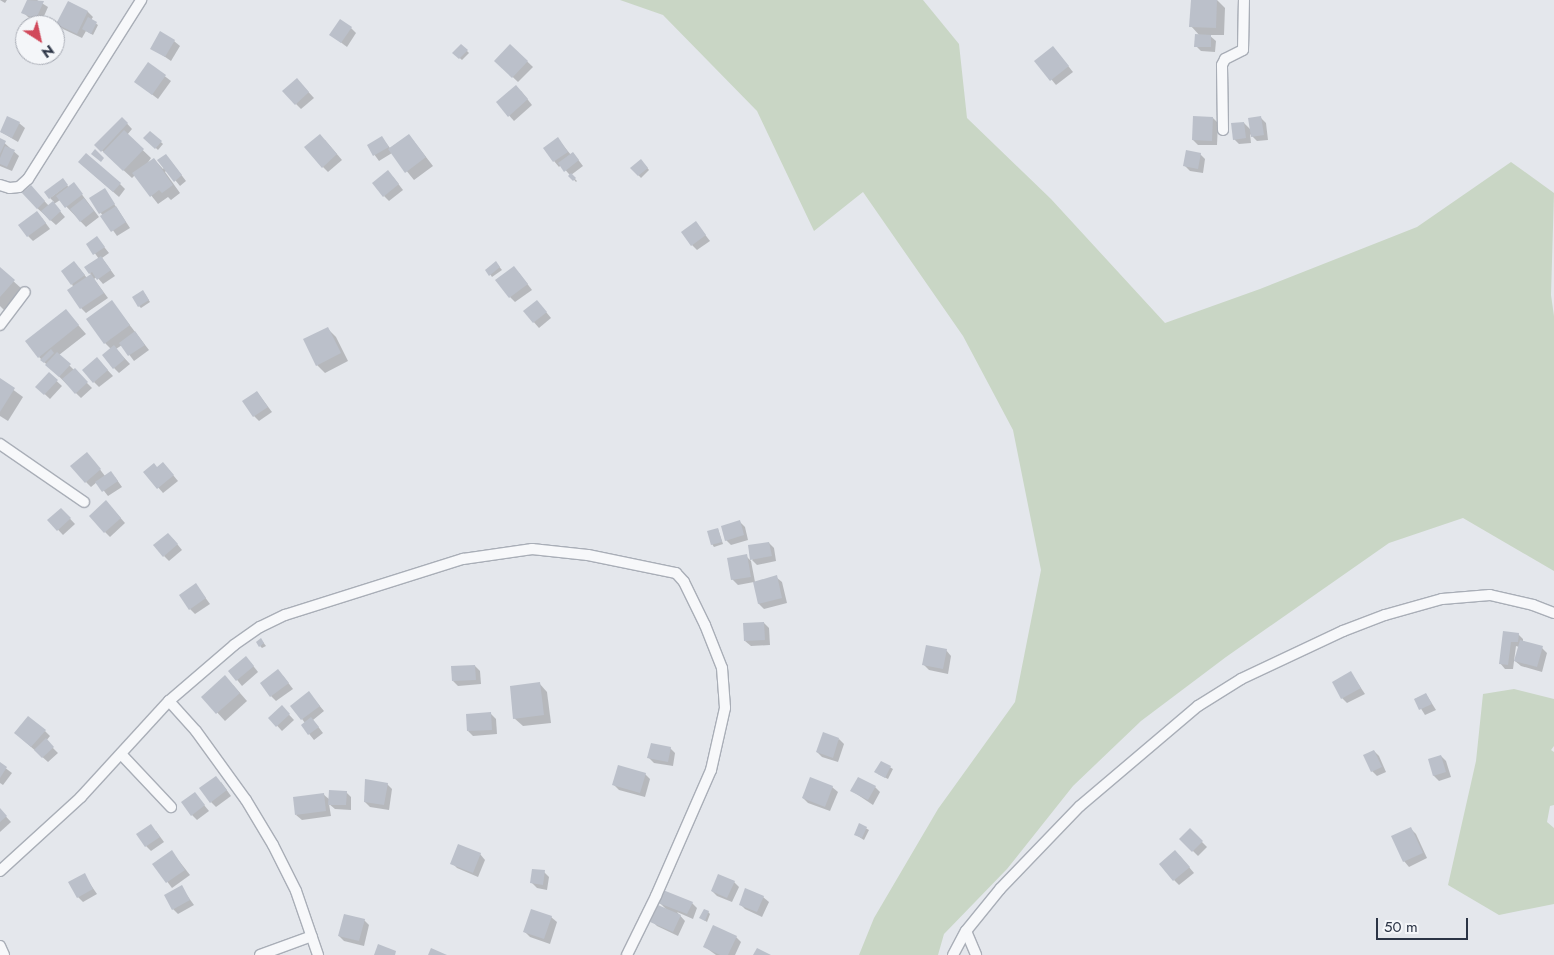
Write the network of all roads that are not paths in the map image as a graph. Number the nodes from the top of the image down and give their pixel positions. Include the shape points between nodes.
1 (141, 0) edge
2 (1244, 0) edge
3 (1223, 130) dead end
4 (0, 185) edge
5 (26, 292) dead end
6 (0, 325) edge
7 (0, 444) edge
8 (84, 502) dead end
9 (1554, 614) edge
10 (169, 701) junction
11 (121, 754) junction
12 (171, 807) dead end
13 (0, 871) edge
14 (966, 931) junction
15 (312, 936) junction
16 (0, 946) edge
17 (4, 955) edge
18 (260, 955) edge
19 (318, 955) edge
20 (627, 955) edge
21 (954, 955) edge
22 (976, 955) edge

1 - 4 street via 28,179 19,187
2 - 3 street via 1243,50 1225,59 1222,65
5 - 6 street
7 - 8 street
9 - 14 street via 1533,605 1490,595 1442,599 1343,631 1241,679 1198,706 1080,806 1000,889
10 - 11 street
10 - 15 street via 196,730 246,800 296,891
10 - 20 street via 234,645 268,623 320,603 463,559 532,550 588,555 676,573 684,582 705,625 722,668 725,708 711,770
11 - 12 street
11 - 13 street via 81,797
14 - 21 street
14 - 22 street
15 - 18 street
15 - 19 street
16 - 17 street

